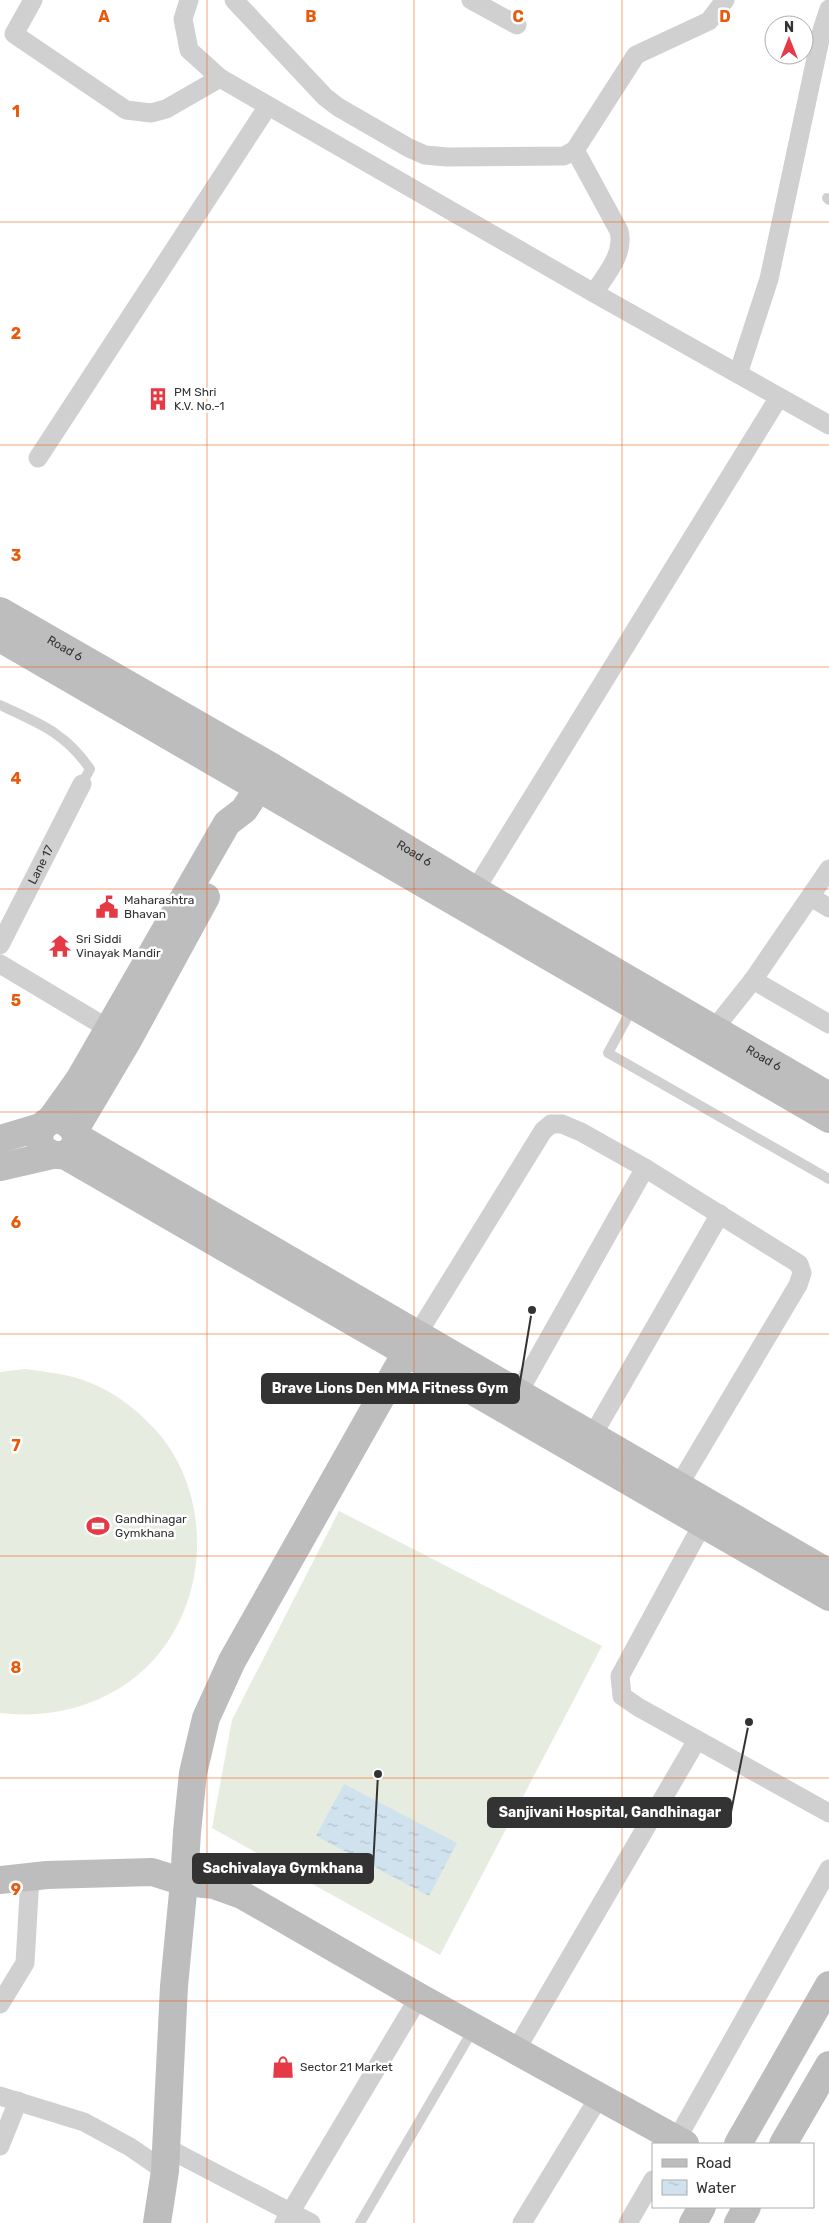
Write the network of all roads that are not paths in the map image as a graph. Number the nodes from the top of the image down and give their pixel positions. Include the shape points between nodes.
1 (33, 0) edge
2 (189, 0) edge
3 (234, 0) edge
4 (471, 0) edge
5 (725, 0) edge
6 (829, 9) edge
7 (517, 25) dead end
8 (220, 78) junction
9 (268, 106) junction
10 (575, 150) junction
11 (594, 293) junction
12 (738, 374) junction
13 (779, 397) junction
14 (829, 425) edge
15 (38, 458) dead end
16 (0, 611) edge
17 (0, 638) edge
18 (0, 705) edge
19 (266, 777) junction
20 (82, 784) joint
21 (829, 869) edge
22 (811, 897) junction
23 (470, 899) junction
24 (829, 908) edge
25 (0, 945) edge
26 (0, 964) edge
27 (754, 980) junction
28 (634, 1006) junction
29 (829, 1024) edge
30 (714, 1029) junction
31 (118, 1035) junction
32 (829, 1096) edge
33 (829, 1119) edge
34 (46, 1124) junction
35 (0, 1139) edge
36 (66, 1144) junction
37 (0, 1167) edge
38 (645, 1168) junction
39 (829, 1179) edge
40 (720, 1214) junction
41 (411, 1344) junction
42 (513, 1403) junction
43 (587, 1445) junction
44 (673, 1495) junction
45 (702, 1525) junction
46 (829, 1573) edge
47 (829, 1597) edge
48 (698, 1740) junction
49 (829, 1813) edge
50 (829, 1869) edge
51 (0, 1880) edge
52 (184, 1882) junction
53 (30, 1884) junction
54 (0, 1894) edge
55 (829, 1985) edge
56 (419, 1997) junction
57 (0, 2004) edge
58 (474, 2028) junction
59 (516, 2050) junction
60 (829, 2064) edge
61 (600, 2097) junction
62 (9, 2099) edge
63 (678, 2143) edge
64 (739, 2143) edge
65 (784, 2143) edge
66 (0, 2146) edge
67 (166, 2160) junction
68 (652, 2182) edge
69 (701, 2208) edge
70 (746, 2208) edge
71 (287, 2218) edge
72 (157, 2223) edge
73 (311, 2223) edge
74 (360, 2223) edge
75 (522, 2223) edge
76 (628, 2223) edge
77 (693, 2223) edge
78 (738, 2223) edge

1 - 8 street via 14,34 126,110 151,113 166,109
2 - 8 street via 183,19 189,50
3 - 10 street via 325,97 409,148 426,155 447,157 551,157 564,156
4 - 7 street
5 - 10 street via 709,21 636,55
6 - 12 street via 769,279
8 - 9 street
9 - 11 street
9 - 15 street
10 - 11 street via 619,230 622,242 619,254
11 - 12 street
12 - 13 street
13 - 14 street
13 - 23 street
16 - 19 street, Road 6
17 - 19 street, Road 6
18 - 20 lane via 55,731 78,750 90,768
19 - 23 street, Road 6
19 - 31 street via 244,810 240,835
20 - 25 street, Lane 17
21 - 22 street
22 - 24 street
22 - 27 street
23 - 28 street, Road 6
23 - 30 street, Road 6
26 - 31 street
27 - 29 street
27 - 30 street
28 - 33 street, Road 6
28 - 39 lane via 608,1054
30 - 32 street, Road 6
31 - 34 street
31 - 36 street
34 - 35 street
34 - 36 street via 41,1131 42,1148
36 - 37 street
36 - 41 street
38 - 40 street
38 - 41 street via 581,1132 562,1124 551,1124
38 - 42 street
40 - 43 street
40 - 44 street via 799,1264 802,1273 798,1285
41 - 42 street
41 - 52 street via 232,1661 206,1718 194,1773
42 - 43 street
43 - 44 street
44 - 45 street
44 - 46 street
45 - 47 street
45 - 48 street via 620,1676 622,1696
48 - 49 street
48 - 59 street
50 - 63 street
51 - 53 street
52 - 53 street via 152,1872
52 - 56 street via 214,1885 242,1895
52 - 67 street via 174,1986
53 - 54 street
53 - 57 street via 25,1963
55 - 64 street
56 - 58 street
56 - 71 street
58 - 59 street
58 - 74 lane
59 - 61 street
60 - 65 street
61 - 63 street
61 - 75 street
62 - 66 street
62 - 67 street via 84,2122 130,2147
67 - 71 street
67 - 72 street
68 - 76 street
69 - 77 street
70 - 78 street
71 - 73 street

